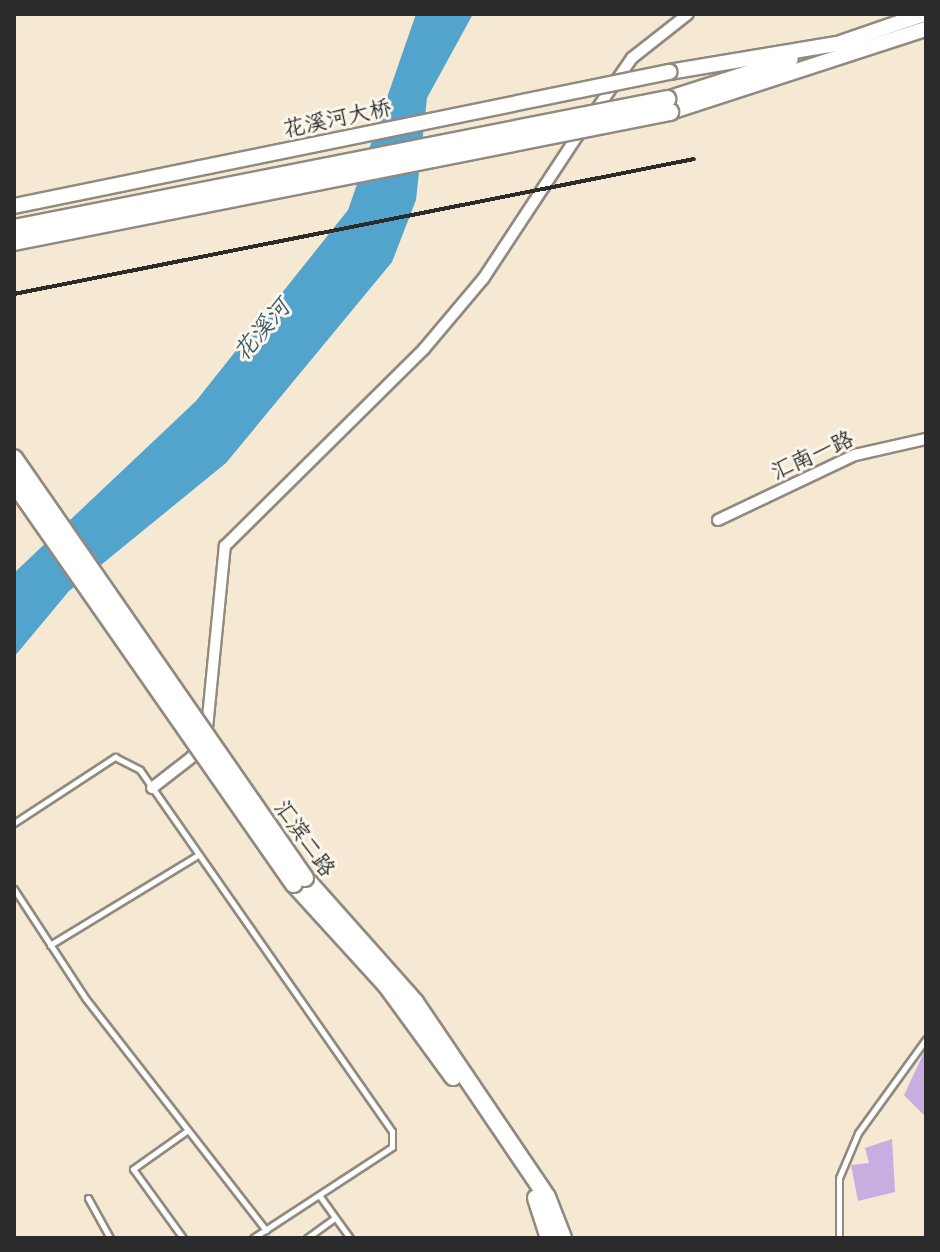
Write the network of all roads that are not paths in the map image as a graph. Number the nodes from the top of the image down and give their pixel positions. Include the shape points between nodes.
1 (688, 14) edge
2 (924, 14) edge
3 (926, 29) edge
4 (837, 44) junction
5 (669, 106) junction
6 (14, 206) edge
7 (14, 228) edge
8 (14, 242) edge
9 (926, 439) edge
10 (14, 458) edge
11 (14, 483) edge
12 (718, 520) dead end
13 (152, 788) junction
14 (14, 823) edge
15 (195, 857) junction
16 (300, 881) junction
17 (14, 889) edge
18 (50, 945) junction
19 (926, 1039) edge
20 (188, 1130) junction
21 (319, 1195) junction
22 (88, 1198) dead end
23 (543, 1199) junction
24 (335, 1218) junction
25 (266, 1230) junction
26 (110, 1238) edge
27 (183, 1238) edge
28 (253, 1238) edge
29 (307, 1238) edge
30 (350, 1238) edge
31 (549, 1238) edge
32 (563, 1238) edge
33 (839, 1238) edge

1 - 13 street via 632,58 483,279 424,349 225,546 207,728 192,757
2 - 4 main road
3 - 5 main road
4 - 5 main road
4 - 6 main road, 花溪河大桥, bridge via 669,72
5 - 7 main road, 花溪河大桥, bridge
5 - 8 main road, bridge
9 - 12 street, 汇南一路 via 855,455
10 - 16 main road, 汇滨二路, bridge
11 - 16 main road, 汇滨二路, bridge
13 - 14 lane via 140,770 115,757
13 - 15 lane
15 - 18 lane
15 - 21 lane via 392,1131 392,1147
16 - 23 main road, 汇滨二路 via 412,1007
17 - 18 lane
18 - 20 lane
19 - 33 lane via 853,1144 839,1178
20 - 25 lane
20 - 27 lane via 133,1169
21 - 24 lane
21 - 25 lane
22 - 26 lane
23 - 31 main road, 汇滨二路
23 - 32 main road, 汇滨二路
24 - 29 lane
24 - 30 lane
25 - 28 lane

